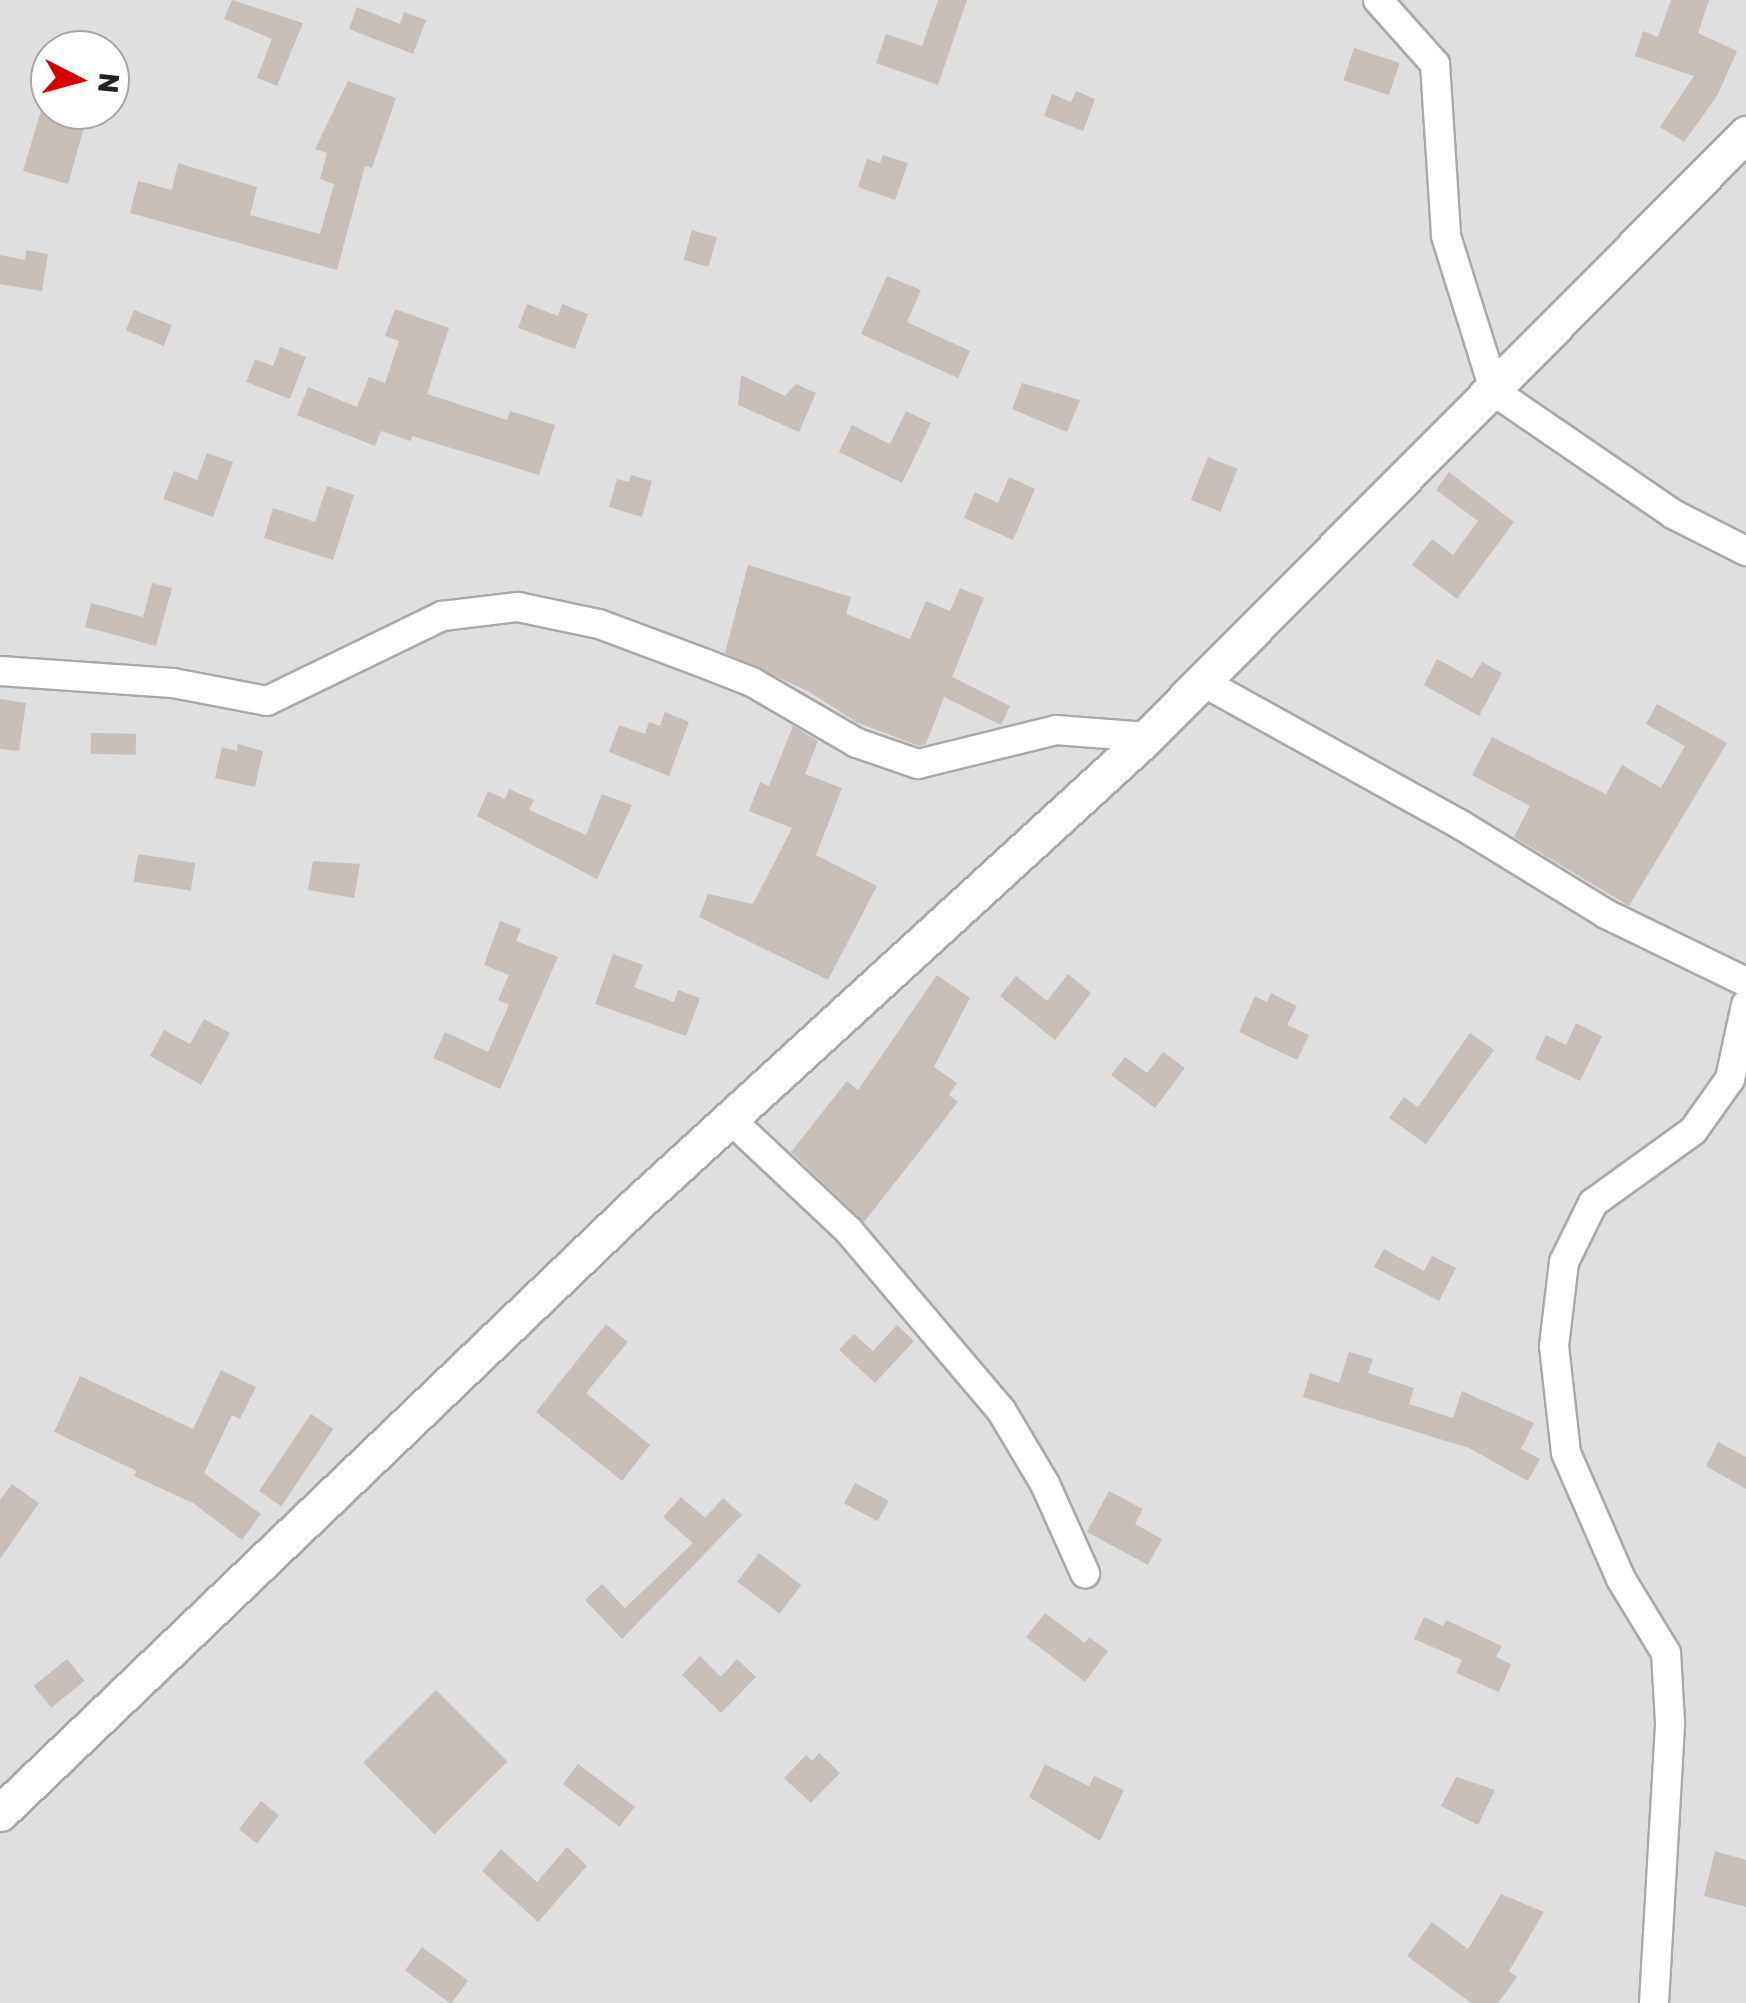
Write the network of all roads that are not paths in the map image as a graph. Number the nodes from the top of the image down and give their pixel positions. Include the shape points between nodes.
1 (1378, 0) edge
2 (1746, 134) edge
3 (1495, 392) junction
4 (1746, 551) edge
5 (0, 671) edge
6 (1203, 682) junction
7 (1147, 738) junction
8 (1746, 982) edge
9 (1746, 1005) edge
10 (731, 1120) junction
11 (1085, 1573) dead end
12 (0, 1813) edge
13 (1654, 2003) edge

1 - 3 street via 1435,64 1446,236
2 - 3 street
3 - 4 street via 1673,514
3 - 6 street
5 - 7 street via 173,684 267,701 442,616 518,608 599,624 706,664 752,682 857,743 918,764 1056,730
6 - 7 street
6 - 8 street via 1461,824 1606,914
7 - 10 street
9 - 13 street via 1730,1079 1692,1131 1594,1203 1564,1262 1554,1346 1566,1453 1621,1579 1666,1653 1670,1722
10 - 11 street via 849,1231 1001,1410 1045,1484
10 - 12 street

